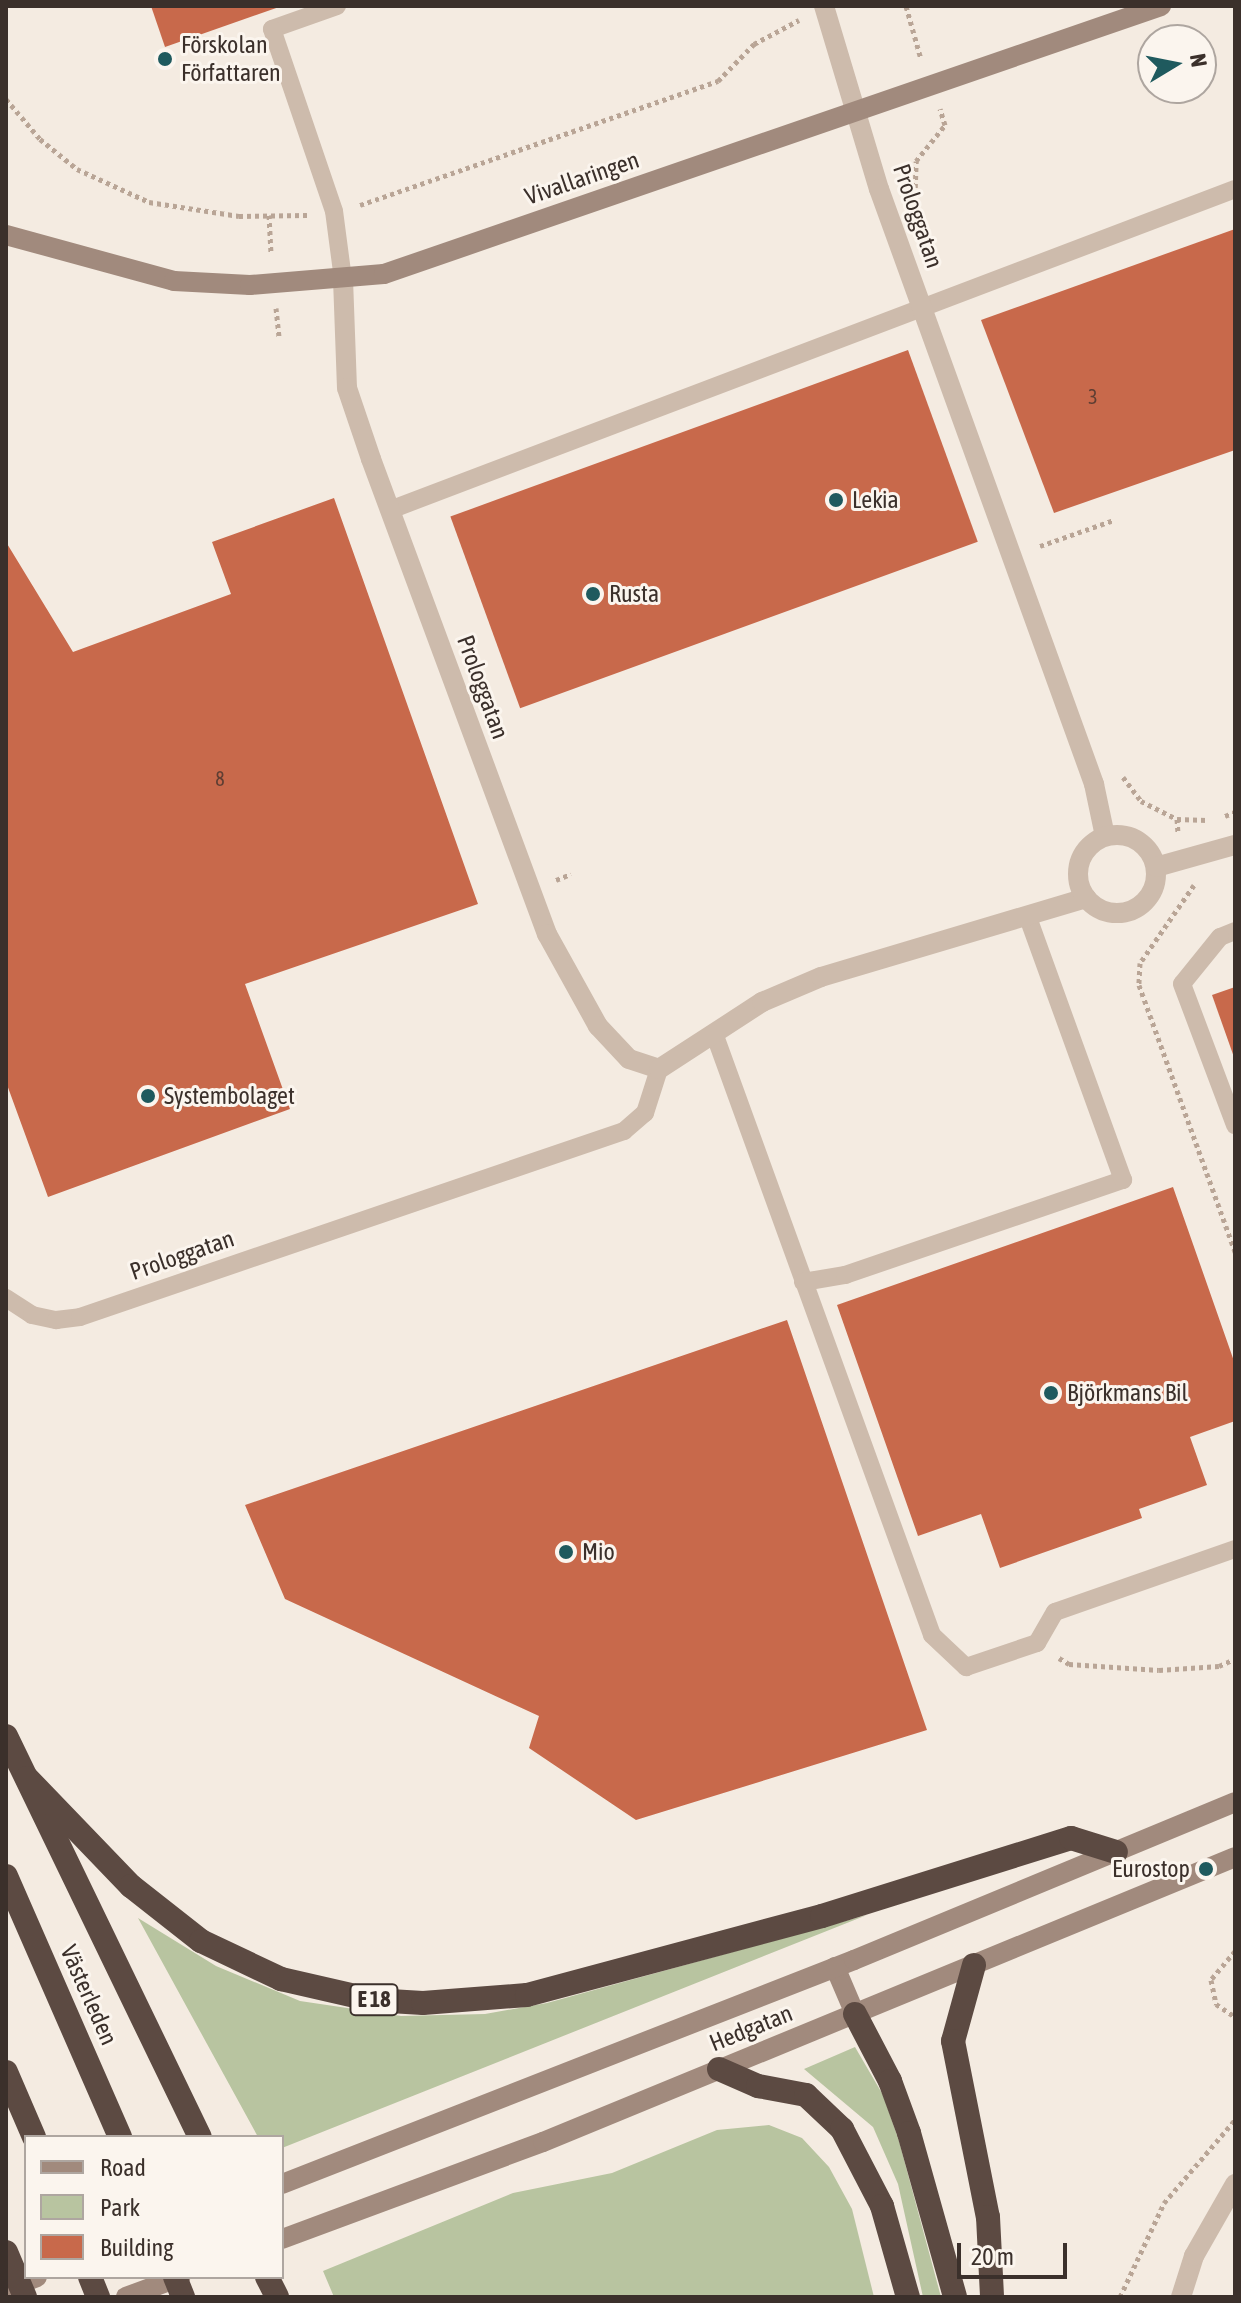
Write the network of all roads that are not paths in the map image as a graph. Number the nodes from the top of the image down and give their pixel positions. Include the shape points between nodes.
1 (337, 6) edge
2 (824, 6) edge
3 (1161, 6) edge
4 (858, 111) junction
5 (1235, 189) edge
6 (6, 235) edge
7 (343, 279) junction
8 (922, 308) junction
9 (390, 510) junction
10 (1105, 836) junction
11 (1235, 845) edge
12 (1156, 867) junction
13 (1086, 898) junction
14 (1028, 918) junction
15 (1235, 931) edge
16 (714, 1033) junction
17 (659, 1069) junction
18 (1235, 1125) edge
19 (803, 1282) junction
20 (6, 1298) edge
21 (1235, 1549) edge
22 (6, 1736) edge
23 (27, 1778) junction
24 (1235, 1802) edge
25 (1116, 1852) junction
26 (1235, 1857) edge
27 (6, 1876) edge
28 (974, 1965) junction
29 (835, 1967) junction
30 (855, 2014) junction
31 (719, 2069) junction
32 (6, 2072) edge
33 (33, 2135) edge
34 (119, 2135) edge
35 (199, 2135) edge
36 (284, 2183) edge
37 (1235, 2184) edge
38 (290, 2235) edge
39 (6, 2252) edge
40 (32, 2279) edge
41 (172, 2279) edge
42 (268, 2279) edge
43 (6, 2289) edge
44 (25, 2297) edge
45 (126, 2297) edge
46 (277, 2297) edge
47 (908, 2297) edge
48 (955, 2297) edge
49 (992, 2297) edge
50 (1181, 2297) edge

1 - 7 lane via 272,29 334,211
2 - 4 street, Prologgatan
3 - 4 main road, Vivallaringen
4 - 7 main road, Vivallaringen via 384,274
4 - 8 street, Prologgatan
5 - 8 lane
6 - 7 main road, Vivallaringen via 174,281 250,285
7 - 9 street, Prologgatan via 347,388
8 - 9 lane
8 - 10 street, Prologgatan via 1094,784
9 - 17 street, Prologgatan via 547,934 612,1043 629,1059
10 - 12 street via 1136,839
10 - 13 street via 1080,860 1079,885
11 - 12 street
12 - 13 street via 1153,891 1135,910 1111,913
13 - 14 street
14 - 16 street via 821,977 762,1002
14 - 19 lane via 1123,1180 845,1275
15 - 18 lane via 1220,937 1182,984
16 - 17 street
16 - 19 lane
17 - 20 lane, Prologgatan via 645,1113 624,1131 80,1317 32,1315
19 - 21 lane via 932,1635 966,1667 1037,1643 1055,1612
22 - 23 highway, E 18
23 - 25 highway, E 18 via 131,1886 201,1941 281,1979 385,2001 475,2002 620,1973 1071,1838
23 - 35 highway, E 18
24 - 25 main road, Hedgatan
25 - 29 main road, Hedgatan
26 - 28 main road, Hedgatan
27 - 34 highway, Västerleden
28 - 30 main road, Hedgatan
28 - 49 highway via 953,2041 988,2217
29 - 30 main road
29 - 36 main road, Hedgatan
30 - 31 main road, Hedgatan
30 - 48 highway via 890,2081 909,2133
31 - 38 main road, Hedgatan via 517,2152
31 - 47 highway via 758,2086 806,2095 842,2129 882,2206
32 - 33 highway
37 - 50 street via 1194,2256
39 - 44 highway
40 - 43 main road
41 - 45 main road
42 - 46 highway

